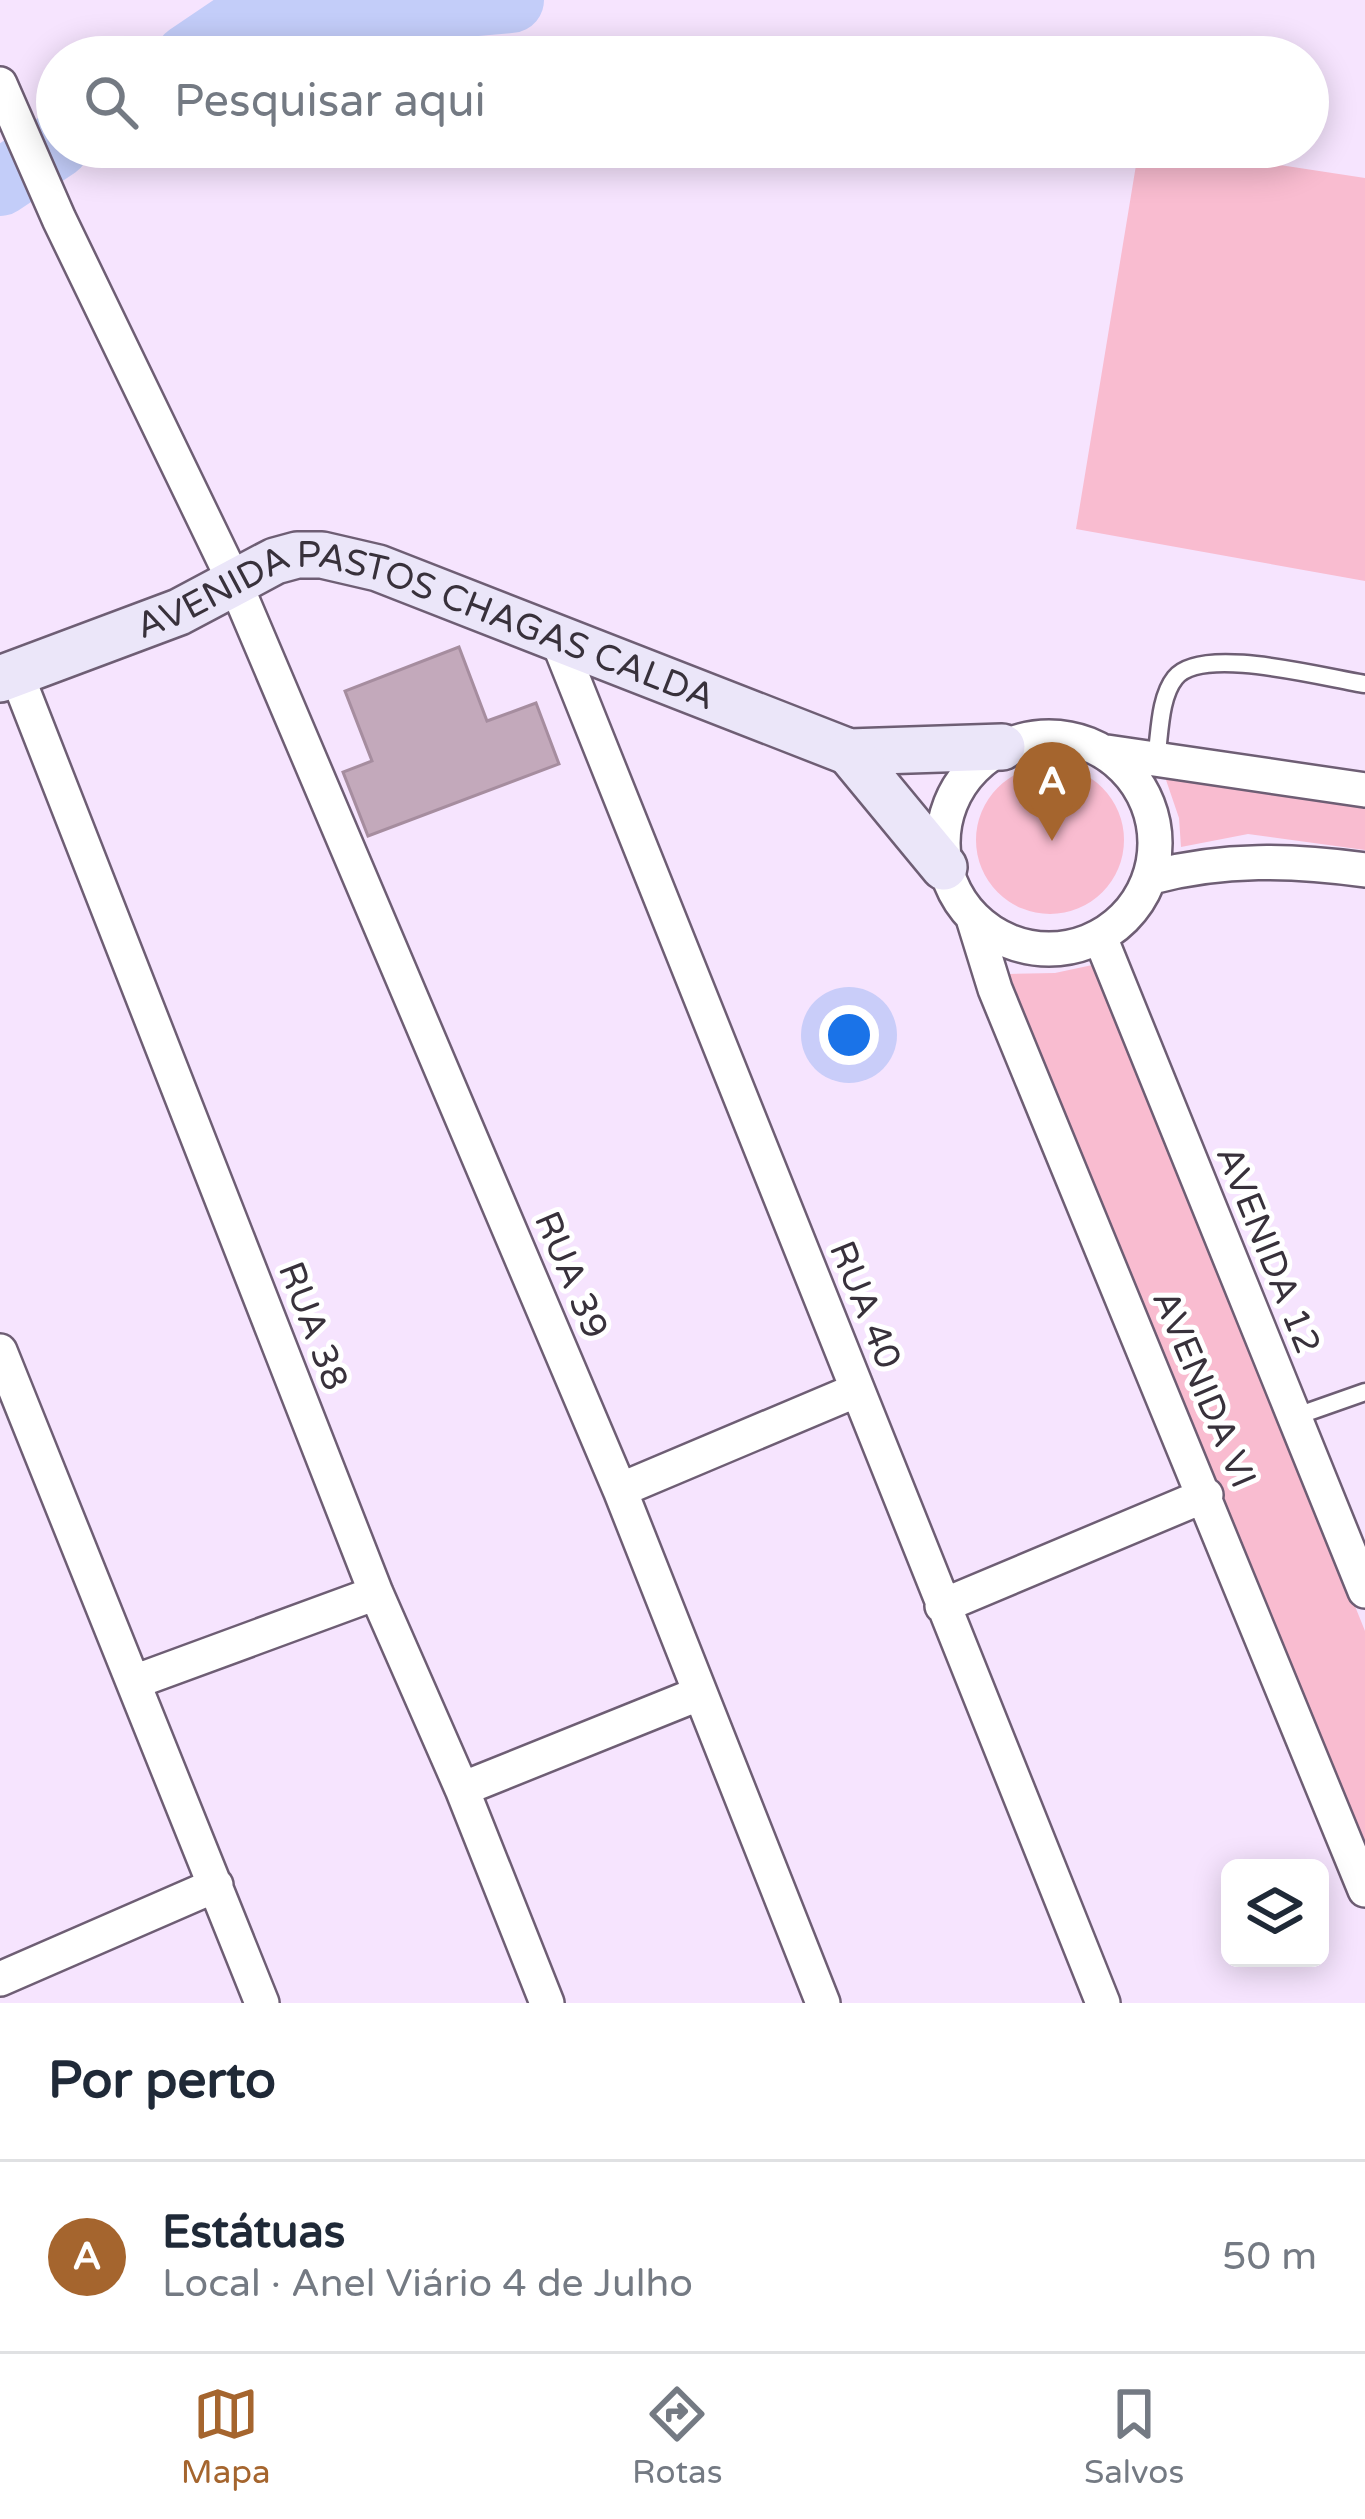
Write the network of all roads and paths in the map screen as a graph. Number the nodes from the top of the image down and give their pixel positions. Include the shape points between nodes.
1 (2, 89) edge
2 (36, 167) edge
3 (37, 168) edge
4 (236, 583) junction
5 (556, 636) junction
6 (8, 676) edge
7 (1365, 684) edge
8 (1002, 747) junction
9 (849, 752) junction
10 (1107, 752) junction
11 (1156, 759) junction
12 (1365, 790) edge
13 (944, 867) junction
14 (1365, 870) edge
15 (1152, 877) junction
16 (973, 918) junction
17 (1100, 937) junction
18 (0, 1351) edge
19 (857, 1390) junction
20 (1365, 1392) edge
21 (1294, 1417) junction
22 (620, 1490) junction
23 (1206, 1496) junction
24 (1365, 1591) edge
25 (376, 1593) junction
26 (942, 1606) junction
27 (134, 1682) junction
28 (698, 1694) junction
29 (462, 1790) junction
30 (216, 1885) junction
31 (1365, 1890) edge
32 (0, 1979) edge
33 (262, 2003) edge
34 (548, 2003) edge
35 (823, 2003) edge
36 (1103, 2003) edge

1 - 2 street, RUA 39
3 - 4 street, RUA 39
4 - 5 street, AVENIDA PASTOS CHAGAS CALDA via 275,561 322,555 378,568
4 - 6 street, AVENIDA PASTOS CHAGAS CALDA
4 - 22 street, RUA 39
5 - 9 street, AVENIDA PASTOS CHAGAS CALDA
5 - 19 street, RUA 40
6 - 25 street, RUA 38
7 - 11 lane via 1220,661 1193,664 1175,677 1165,701
8 - 9 street
8 - 10 street via 1037,737
8 - 13 street via 973,767 952,797
9 - 13 street
10 - 11 street
10 - 15 street via 1151,807
11 - 12 street
13 - 16 street
14 - 15 street via 1230,862
15 - 17 street via 1131,911
16 - 17 street via 1034,948
16 - 23 street, AVENIDA VI via 995,989
17 - 21 street, AVENIDA 12
18 - 27 street
19 - 22 street
19 - 26 street, RUA 40
20 - 21 lane
21 - 24 street, AVENIDA 12
22 - 28 street, RUA 39
23 - 26 street
23 - 31 street, AVENIDA VI
25 - 27 street
25 - 29 street, RUA 38
26 - 36 street, RUA 40
27 - 30 street
28 - 29 street
28 - 35 street, RUA 39
29 - 34 street, RUA 38
30 - 32 street
30 - 33 street

